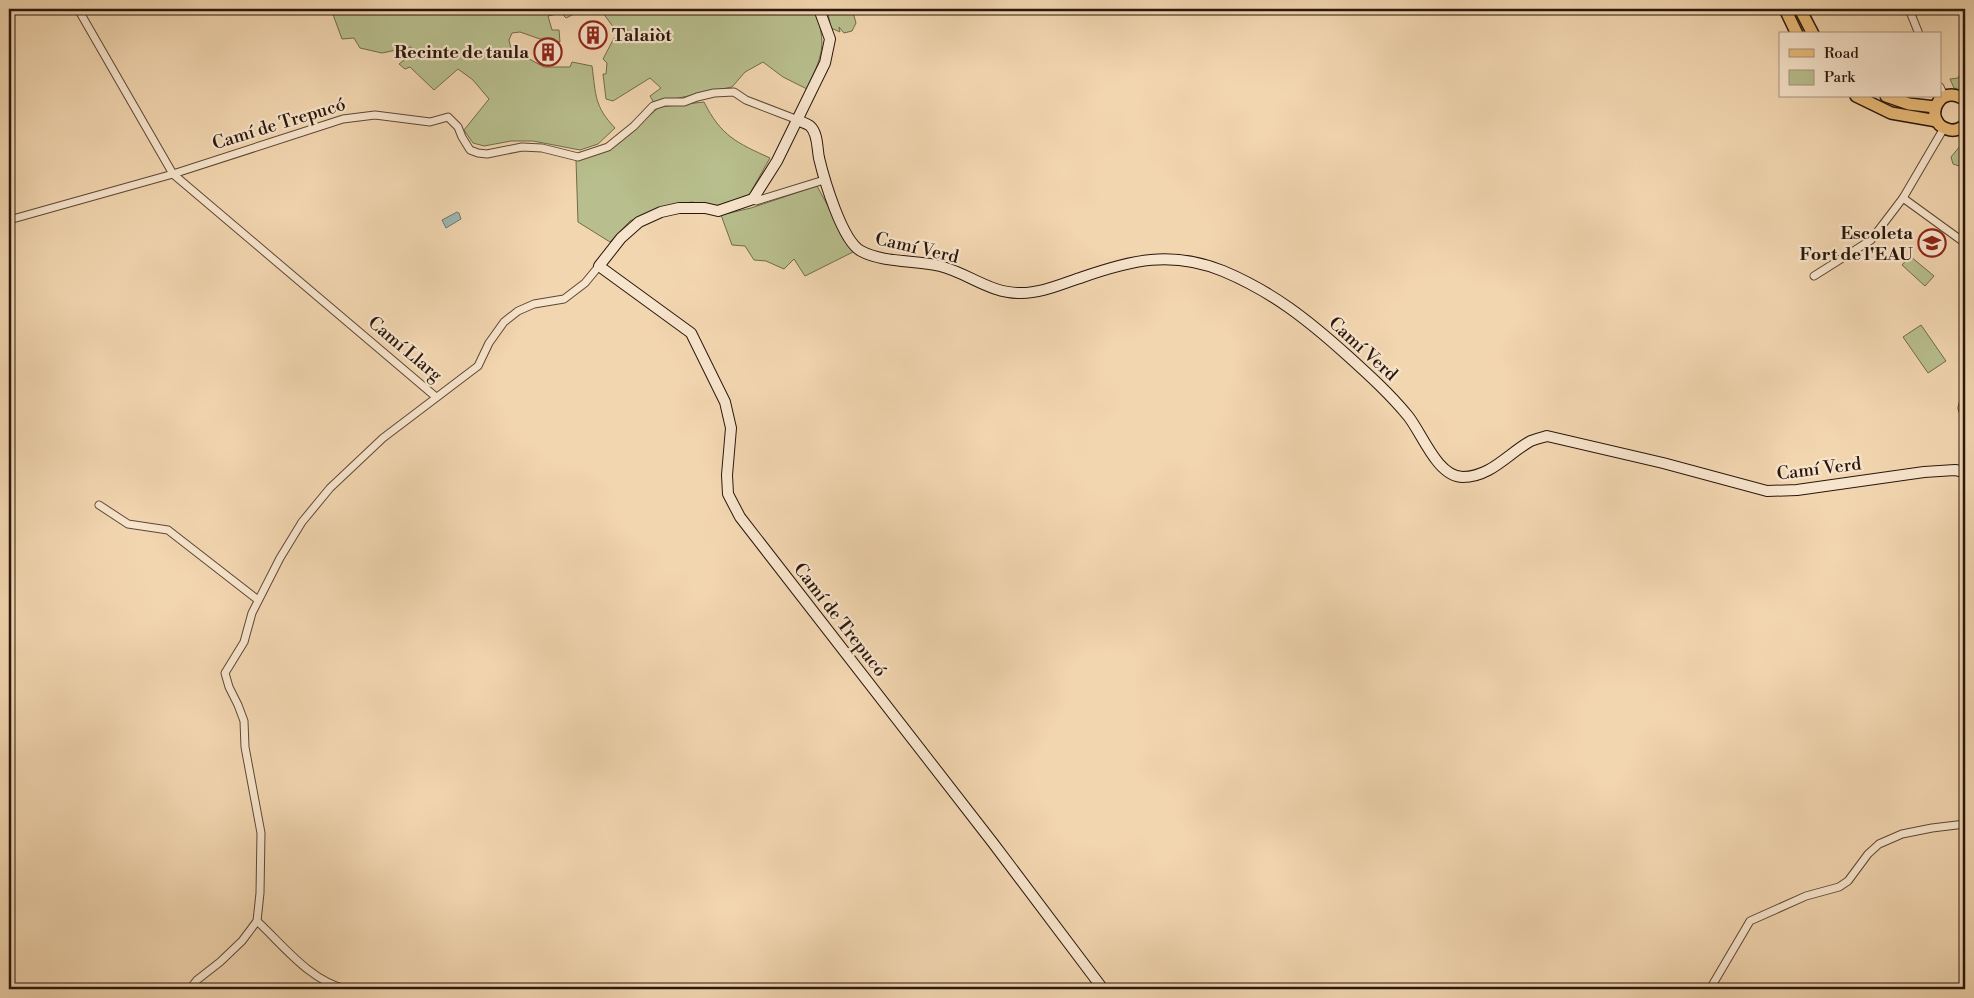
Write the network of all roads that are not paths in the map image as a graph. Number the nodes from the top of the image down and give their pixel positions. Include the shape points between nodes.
1 (78, 9) edge
2 (819, 9) edge
3 (1785, 9) edge
4 (1800, 9) edge
5 (1909, 9) edge
6 (1796, 32) edge
7 (1812, 32) edge
8 (1918, 32) edge
9 (1942, 91) edge
10 (1860, 98) edge
11 (1892, 98) edge
12 (1940, 98) edge
13 (1965, 100) edge
14 (1935, 107) junction
15 (798, 120) junction
16 (1940, 125) junction
17 (1965, 125) edge
18 (172, 174) junction
19 (824, 180) junction
20 (1903, 198) junction
21 (752, 199) junction
22 (9, 220) edge
23 (1965, 243) edge
24 (599, 266) junction
25 (1814, 276) dead end
26 (1965, 396) edge
27 (436, 397) junction
28 (1965, 418) edge
29 (1965, 472) edge
30 (99, 505) dead end
31 (258, 600) junction
32 (1965, 824) edge
33 (257, 921) junction
34 (190, 989) edge
35 (346, 989) edge
36 (1103, 989) edge
37 (1710, 989) edge

1 - 18 street, Camí Llarg
2 - 15 street via 830,39 825,63
3 - 6 main road
4 - 7 main road
5 - 8 street
9 - 13 main road
10 - 16 main road via 1891,113
11 - 14 main road
12 - 14 main road
14 - 16 main road
15 - 18 street, Camí de Trepucó via 746,100 734,92 714,93 684,102 653,106 608,146 578,157 522,146 478,153 470,150 458,126 448,117 430,122 375,115 342,120
15 - 19 street, Camí Verd via 811,126 816,136
15 - 21 street
16 - 17 main road via 1950,130
16 - 20 street
18 - 22 street
18 - 27 street, Camí Llarg
19 - 21 street via 756,201
19 - 29 street, Camí Verd via 846,233 859,251 941,266 993,289 1020,293 1045,290 1121,264 1148,259 1181,260 1221,271 1292,308 1319,330 1393,398 1412,421 1436,460 1450,474 1463,477 1494,468 1530,442 1547,436 1663,462 1767,491 1797,490 1924,472
20 - 23 street
20 - 25 street via 1871,240
21 - 24 street, Camí Llarg via 718,211 679,208 639,222
24 - 27 street, Camí Llarg via 585,284 564,299 534,304 504,322 478,366
24 - 36 street, Camí de Trepucó via 691,333 725,402 731,428 728,494 740,517
26 - 28 street via 1962,408
27 - 31 street via 383,438 330,488 302,522
30 - 31 street via 128,524 168,530
31 - 33 street via 244,642 225,673 244,721 245,747 261,833
32 - 37 street via 1902,834 1879,844 1848,881 1839,887 1806,896 1750,921
33 - 34 street via 242,941 196,980
33 - 35 street via 310,971 332,986

